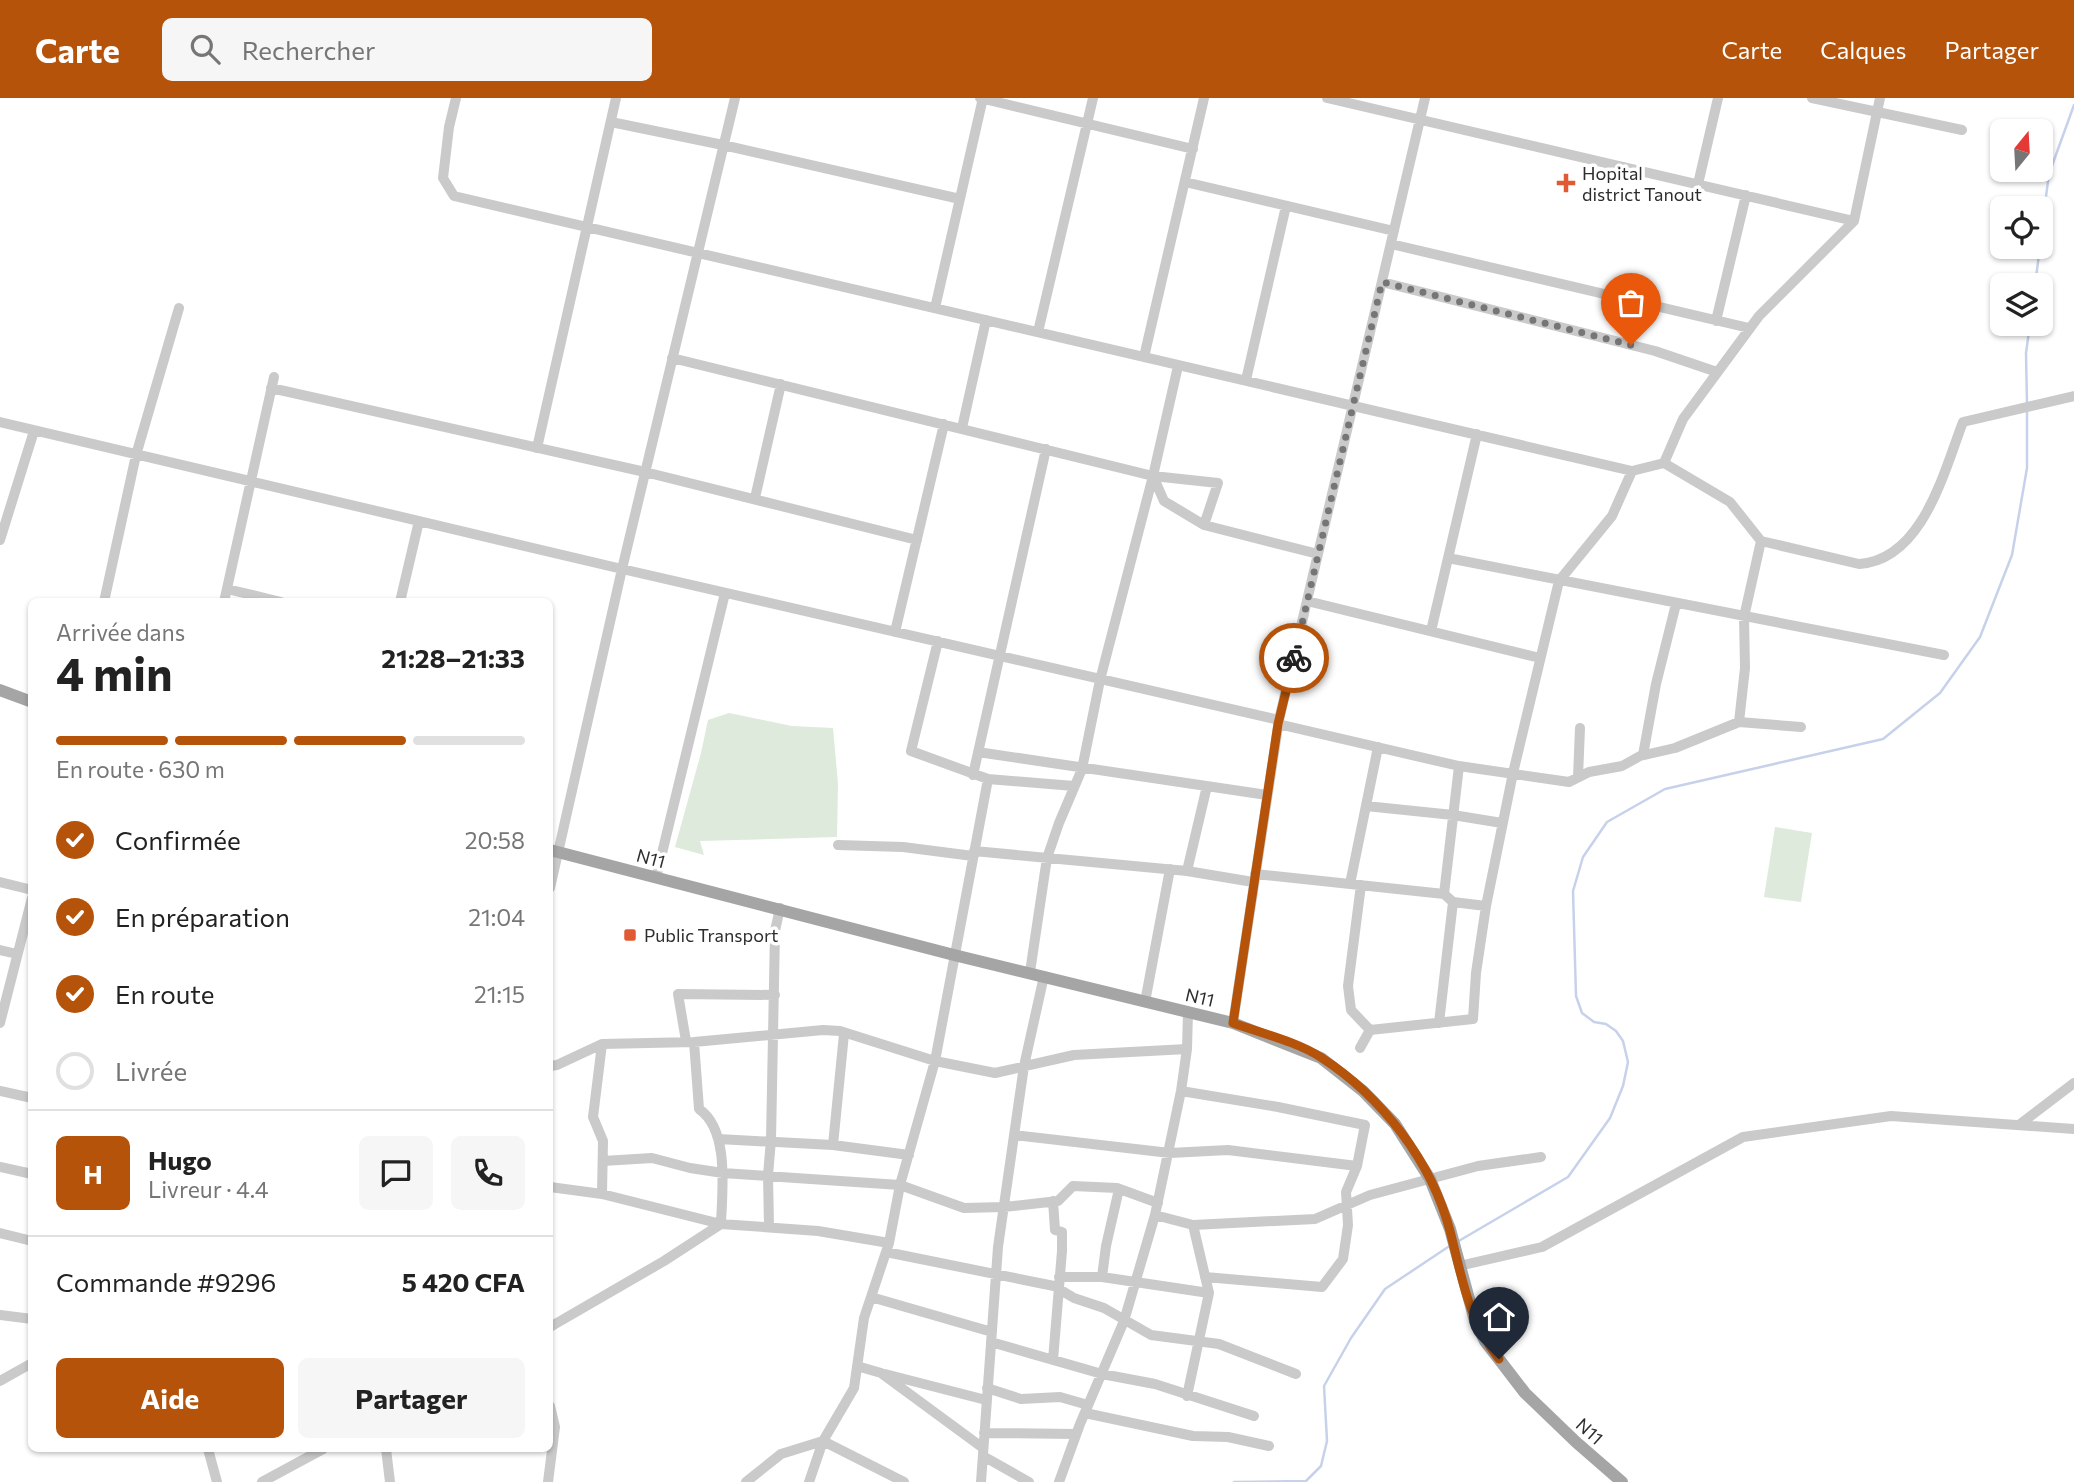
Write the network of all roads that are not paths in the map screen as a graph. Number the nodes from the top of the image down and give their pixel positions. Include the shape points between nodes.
1 (456, 98) edge
2 (616, 98) edge
3 (735, 98) edge
4 (982, 98) edge
5 (1093, 98) edge
6 (1205, 98) edge
7 (1326, 98) edge
8 (1425, 98) edge
9 (1718, 98) edge
10 (1812, 98) edge
11 (1880, 98) edge
12 (1877, 112) junction
13 (1420, 119) junction
14 (611, 122) junction
15 (1087, 122) junction
16 (1962, 130) dead end
17 (723, 145) junction
18 (1193, 149) junction
19 (1185, 182) junction
20 (1699, 184) junction
21 (1746, 195) junction
22 (960, 199) junction
23 (1286, 206) junction
24 (1854, 221) junction
25 (587, 227) junction
26 (1394, 231) junction
27 (1391, 244) junction
28 (697, 253) junction
29 (1382, 282) junction
30 (179, 308) dead end
31 (935, 308) junction
32 (986, 320) junction
33 (1716, 321) junction
34 (1749, 328) junction
35 (1038, 332) junction
36 (1144, 357) junction
37 (672, 358) junction
38 (1178, 366) junction
39 (1717, 372) junction
40 (274, 377) dead end
41 (1246, 380) junction
42 (780, 384) junction
43 (271, 388) junction
44 (2074, 397) edge
45 (1353, 405) junction
46 (0, 422) edge
47 (944, 424) junction
48 (962, 428) junction
49 (34, 430) junction
50 (1477, 434) junction
51 (537, 447) junction
52 (1046, 449) junction
53 (136, 454) junction
54 (1664, 463) junction
55 (1632, 471) junction
56 (646, 472) junction
57 (1153, 476) junction
58 (251, 482) junction
59 (755, 498) junction
60 (419, 521) junction
61 (1204, 525) junction
62 (0, 540) edge
63 (917, 540) junction
64 (1761, 541) junction
65 (1318, 554) junction
66 (1448, 558) junction
67 (622, 569) junction
68 (1559, 580) junction
69 (226, 589) junction
70 (724, 593) junction
71 (105, 598) edge
72 (225, 598) edge
73 (264, 598) edge
74 (401, 598) edge
75 (1307, 601) junction
76 (1676, 604) junction
77 (1744, 618) junction
78 (1431, 631) junction
79 (895, 632) junction
80 (938, 642) junction
81 (1944, 655) dead end
82 (999, 656) junction
83 (1539, 658) junction
84 (1100, 680) junction
85 (0, 690) edge
86 (28, 700) edge
87 (1279, 722) junction
88 (1739, 722) junction
89 (1801, 727) dead end
90 (1580, 728) dead end
91 (1378, 747) junction
92 (978, 751) junction
93 (1643, 755) junction
94 (1459, 766) junction
95 (1082, 768) junction
96 (1513, 773) junction
97 (973, 775) junction
98 (1578, 777) junction
99 (988, 779) junction
100 (1074, 786) junction
101 (1207, 786) junction
102 (1267, 795) junction
103 (1366, 806) junction
104 (1453, 815) junction
105 (1502, 823) junction
106 (838, 845) dead end
107 (554, 851) edge
108 (974, 854) junction
109 (1047, 858) junction
110 (1170, 869) junction
111 (1187, 871) junction
112 (656, 878) junction
113 (1254, 878) junction
114 (0, 881) edge
115 (1350, 884) junction
116 (1362, 885) junction
117 (28, 889) edge
118 (1444, 894) junction
119 (1452, 902) junction
120 (1486, 906) junction
121 (780, 908) junction
122 (28, 914) edge
123 (0, 950) edge
124 (17, 954) junction
125 (954, 954) junction
126 (1030, 972) junction
127 (1044, 976) junction
128 (775, 995) junction
129 (1145, 1002) junction
130 (1188, 1012) junction
131 (1, 1018) edge
132 (1233, 1023) junction
133 (1439, 1023) junction
134 (1370, 1030) junction
135 (774, 1033) junction
136 (844, 1034) junction
137 (690, 1042) junction
138 (602, 1044) junction
139 (1360, 1048) dead end
140 (1187, 1049) junction
141 (935, 1061) junction
142 (553, 1066) edge
143 (1024, 1066) junction
144 (2074, 1083) edge
145 (0, 1091) edge
146 (1181, 1091) junction
147 (28, 1097) edge
148 (2019, 1125) junction
149 (2074, 1129) edge
150 (1014, 1135) junction
151 (718, 1139) junction
152 (771, 1140) junction
153 (833, 1145) junction
154 (1170, 1153) junction
155 (909, 1155) junction
156 (1541, 1157) dead end
157 (603, 1161) junction
158 (1357, 1166) junction
159 (0, 1167) edge
160 (28, 1173) edge
161 (723, 1173) junction
162 (768, 1175) junction
163 (1430, 1178) junction
164 (900, 1185) junction
165 (553, 1187) edge
166 (1119, 1189) junction
167 (602, 1194) junction
168 (1053, 1201) junction
169 (1158, 1203) junction
170 (1348, 1205) junction
171 (1004, 1207) junction
172 (1155, 1215) junction
173 (721, 1224) junction
174 (1194, 1225) junction
175 (769, 1227) junction
176 (0, 1233) edge
177 (28, 1240) edge
178 (888, 1248) junction
179 (1459, 1266) junction
180 (996, 1276) junction
181 (1059, 1277) junction
182 (1205, 1277) junction
183 (1102, 1278) junction
184 (1134, 1283) junction
185 (1058, 1288) junction
186 (1209, 1293) junction
187 (872, 1297) junction
188 (0, 1315) edge
189 (28, 1318) edge
190 (1124, 1321) junction
191 (553, 1325) edge
192 (991, 1337) junction
193 (1199, 1341) junction
194 (1053, 1360) junction
195 (28, 1365) edge
196 (858, 1366) junction
197 (881, 1373) junction
198 (1102, 1374) junction
199 (1296, 1374) dead end
200 (0, 1381) edge
201 (987, 1388) junction
202 (1187, 1396) junction
203 (986, 1400) junction
204 (1086, 1409) junction
205 (1254, 1416) dead end
206 (553, 1419) edge
207 (984, 1433) junction
208 (1076, 1434) junction
209 (823, 1441) junction
210 (553, 1443) edge
211 (1269, 1446) dead end
212 (209, 1452) edge
213 (317, 1452) edge
214 (387, 1452) edge
215 (552, 1452) edge
216 (983, 1452) junction
217 (752, 1480) edge
218 (217, 1482) edge
219 (262, 1482) edge
220 (390, 1482) edge
221 (548, 1482) edge
222 (808, 1482) edge
223 (904, 1482) edge
224 (981, 1482) edge
225 (1029, 1482) edge
226 (1059, 1482) edge
227 (1622, 1482) edge

1 - 25 street via 443,178 454,196
2 - 14 street
3 - 17 street
4 - 15 street
4 - 22 street
5 - 15 street
6 - 18 street
7 - 13 street
8 - 13 street
9 - 20 street
10 - 12 street
11 - 12 street
12 - 16 street
12 - 24 street
13 - 20 street
13 - 26 street
14 - 17 street
14 - 25 street
15 - 18 street
15 - 35 street
17 - 22 street
17 - 28 street
18 - 19 street
19 - 23 street
19 - 36 street
20 - 21 street
21 - 24 street
21 - 33 street
22 - 31 street
23 - 26 street
23 - 41 street
24 - 34 street
25 - 28 street
25 - 51 street
26 - 27 street
27 - 29 street
27 - 33 street
28 - 31 street
28 - 37 street
29 - 39 street via 1656,351
29 - 45 street
30 - 53 street
31 - 32 street
32 - 35 street
32 - 48 street
33 - 34 street
34 - 39 street
35 - 36 street
36 - 38 street
37 - 42 street
37 - 56 street
38 - 41 street
38 - 57 street
39 - 54 street via 1683,419
40 - 43 street
41 - 45 street
42 - 47 street
42 - 59 street
43 - 51 street
43 - 58 street
44 - 64 street via 1963,422 1929,512 1904,542 1873,563 1859,564
45 - 50 street
45 - 65 street
46 - 49 street
47 - 48 street
47 - 63 street
48 - 52 street
49 - 53 street
49 - 62 street
50 - 55 street
50 - 66 street
51 - 56 street
52 - 57 street
52 - 82 street
53 - 58 street
53 - 71 street
54 - 55 street
54 - 64 street via 1730,502
55 - 68 street via 1612,516
56 - 59 street
56 - 67 street
57 - 61 street via 1164,501
57 - 61 street via 1218,483
57 - 84 street
58 - 60 street
58 - 69 street
59 - 63 street
60 - 67 street
60 - 74 street
61 - 65 street
63 - 79 street
64 - 77 street
65 - 75 street
66 - 68 street
66 - 78 street
67 - 70 street
67 - 107 street
68 - 76 street
68 - 83 street
69 - 72 street
69 - 73 street
70 - 79 street
70 - 112 street
75 - 78 street
75 - 87 street
76 - 77 street
76 - 93 street
77 - 81 street
77 - 88 street
78 - 83 street
79 - 80 street
80 - 82 street
80 - 97 street via 911,751
82 - 84 street
82 - 92 street
83 - 96 street
84 - 87 street
84 - 95 street
85 - 86 main road
87 - 91 street
87 - 102 street
88 - 89 street
88 - 93 street via 1675,748
90 - 98 street
91 - 94 street
91 - 103 street
92 - 95 street
92 - 97 street
93 - 98 street via 1622,766
94 - 96 street
94 - 104 street
95 - 100 street
95 - 101 street
96 - 98 street via 1569,782
96 - 105 street
97 - 99 street
99 - 100 street
99 - 108 street
100 - 109 street
101 - 102 street
101 - 111 street
102 - 113 street
103 - 104 street
103 - 115 street
104 - 105 street
104 - 118 street
105 - 120 street
106 - 108 street
107 - 112 main road, N11
108 - 109 street
108 - 125 street
109 - 110 street
109 - 126 street
110 - 111 street
110 - 129 street
111 - 113 street
112 - 121 main road, N11
113 - 115 street
113 - 132 street
114 - 117 street
115 - 116 street
116 - 118 street
116 - 134 street via 1348,986 1351,1010
118 - 119 street
119 - 120 street
119 - 133 street
120 - 133 street via 1473,1019
121 - 125 main road, N11
121 - 128 street via 775,931
122 - 124 street
123 - 124 street
124 - 131 street
125 - 126 main road, N11
125 - 141 street
126 - 127 main road, N11
127 - 129 main road, N11
127 - 143 street
128 - 135 street
128 - 137 street via 678,993
129 - 130 main road, N11
130 - 132 main road, N11
130 - 140 street
132 - 163 main road, N11 via 1321,1058 1363,1091 1395,1124
133 - 134 street
134 - 139 street
135 - 136 street via 823,1030
135 - 137 street
135 - 152 street
136 - 141 street
136 - 153 street
137 - 138 street
137 - 151 street via 699,1109
138 - 142 street
138 - 157 street via 593,1118 603,1141
140 - 143 street via 1074,1055
140 - 146 street
141 - 143 street via 995,1073
141 - 155 street
143 - 150 street
144 - 148 street
145 - 147 street
146 - 154 street
146 - 158 street via 1365,1125
148 - 149 street
148 - 179 street via 1891,1116 1743,1137 1542,1247
150 - 154 street
150 - 171 street
151 - 152 street
151 - 161 street
152 - 153 street
152 - 162 street
153 - 155 street
154 - 158 street via 1228,1150
154 - 169 street
155 - 164 street
156 - 163 street
157 - 161 street via 652,1158
157 - 167 street
158 - 170 street via 1346,1192
159 - 160 street
161 - 162 street
161 - 173 street
162 - 164 street
162 - 175 street
163 - 170 street
163 - 179 main road, N11
164 - 171 street via 964,1208
164 - 178 street
165 - 167 street
166 - 168 street via 1073,1186
166 - 169 street
166 - 183 street
167 - 173 street
168 - 171 street
168 - 181 street via 1055,1230 1062,1231
169 - 172 street
170 - 174 street via 1315,1219
170 - 182 street via 1343,1259 1322,1287
171 - 180 street
172 - 174 street
172 - 184 street
173 - 175 street
173 - 191 street
174 - 182 street
175 - 178 street via 818,1231
176 - 177 street
178 - 180 street
178 - 187 street
179 - 227 main road, N11 via 1485,1342 1525,1393
180 - 185 street
180 - 192 street
181 - 183 street
181 - 185 street
182 - 186 street
183 - 184 street
184 - 186 street
184 - 190 street
185 - 190 street
185 - 194 street
186 - 193 street
187 - 192 street
187 - 196 street via 864,1318
188 - 189 street
190 - 193 street via 1151,1335
190 - 198 street
192 - 194 street
192 - 201 street
193 - 199 street via 1219,1344
193 - 202 street
194 - 198 street
195 - 200 street
196 - 197 street
196 - 209 street via 854,1388
197 - 203 street
197 - 216 street
198 - 202 street via 1155,1384
198 - 204 street
201 - 203 street
201 - 204 street via 1021,1399 1060,1397
202 - 205 street
203 - 207 street
204 - 208 street
204 - 211 street via 1194,1436 1228,1437
206 - 210 street
207 - 208 street
207 - 216 street
208 - 226 street
209 - 217 street via 781,1454
209 - 222 street
209 - 223 street
212 - 218 street
213 - 219 street
214 - 220 street
215 - 221 street
216 - 224 street
216 - 225 street

